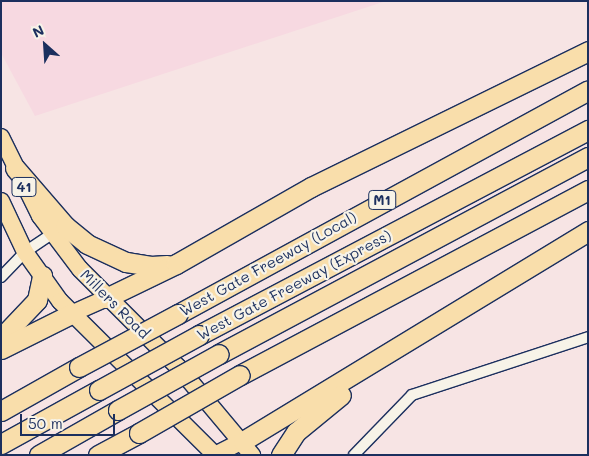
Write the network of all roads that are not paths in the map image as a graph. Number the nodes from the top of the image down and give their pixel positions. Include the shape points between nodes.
1 (588, 51) edge
2 (588, 90) edge
3 (588, 130) edge
4 (1, 137) edge
5 (588, 157) edge
6 (15, 168) joint
7 (588, 190) edge
8 (1, 201) edge
9 (58, 230) junction
10 (588, 230) edge
11 (25, 252) junction
12 (176, 264) junction
13 (42, 276) junction
14 (1, 277) edge
15 (484, 296) junction
16 (106, 298) junction
17 (73, 313) junction
18 (588, 337) edge
19 (1, 338) edge
20 (1, 349) edge
21 (1, 411) edge
22 (1, 444) edge
23 (248, 448) edge
24 (39, 455) edge
25 (98, 455) edge
26 (215, 455) edge
27 (281, 455) edge
28 (354, 455) edge

1 - 12 highway via 311,187
2 - 21 highway, West Gate Freeway (Local) / M1, bridge
3 - 22 highway, West Gate Freeway (Express) / M1, bridge via 199,335
4 - 6 main road, 41
5 - 24 highway, West Gate Freeway (Express), bridge via 218,354
6 - 9 highway
7 - 25 highway, bridge via 240,375
8 - 11 main road, 41
9 - 11 street
9 - 12 highway via 126,262 151,266
9 - 16 main road, Millers Road
10 - 15 highway
11 - 13 main road, 41
11 - 14 street
12 - 16 highway
13 - 17 main road, 41
13 - 19 highway via 37,300
15 - 23 highway
15 - 27 highway via 335,400 296,432
16 - 17 main road
16 - 23 main road, Millers Road via 179,368
17 - 20 highway
17 - 26 main road, 41
18 - 28 street via 412,395
23 - 26 main road

